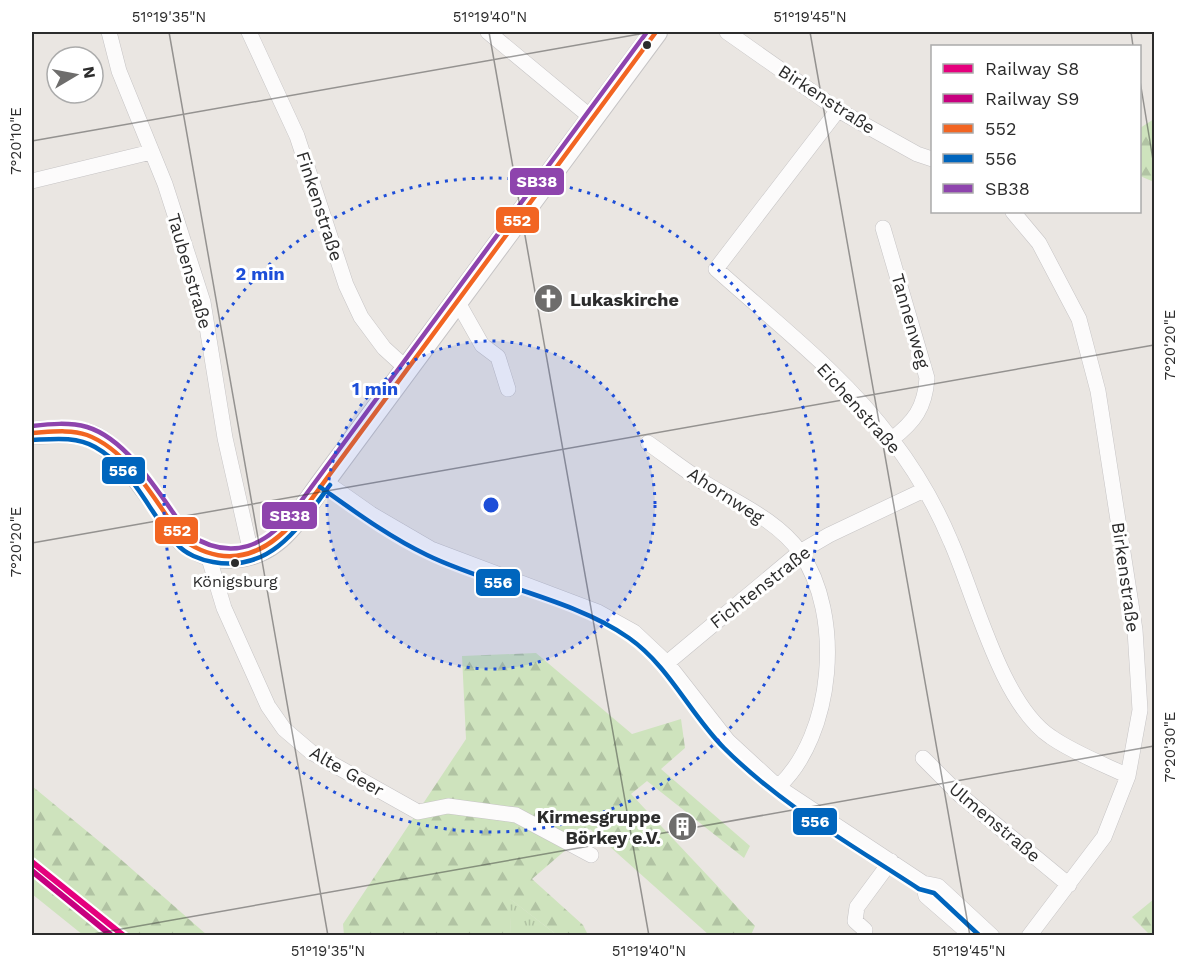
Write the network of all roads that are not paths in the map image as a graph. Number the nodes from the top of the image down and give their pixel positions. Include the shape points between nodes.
1 (109, 32) edge
2 (249, 32) edge
3 (488, 32) edge
4 (656, 32) edge
5 (727, 32) edge
6 (838, 110) junction
7 (593, 120) junction
8 (151, 152) junction
9 (931, 158) edge
10 (32, 181) edge
11 (1014, 213) edge
12 (883, 228) dead end
13 (456, 299) junction
14 (407, 369) junction
15 (508, 389) dead end
16 (32, 433) edge
17 (892, 439) junction
18 (648, 443) dead end
19 (324, 482) junction
20 (924, 490) junction
21 (800, 552) junction
22 (250, 553) junction
23 (208, 555) junction
24 (667, 663) junction
25 (923, 758) dead end
26 (1128, 776) junction
27 (778, 787) junction
28 (591, 855) dead end
29 (891, 861) junction
30 (923, 883) junction
31 (1069, 885) junction
32 (865, 930) dead end
33 (972, 936) edge
34 (992, 936) edge
35 (1029, 936) edge

1 - 8 street, Taubenstraße via 119,71
2 - 14 street, Finkenstraße via 297,136 346,285 361,317 384,348
3 - 7 street
4 - 7 main road
5 - 6 street, Birkenstraße
6 - 9 street, Birkenstraße
6 - 17 street, Eichenstraße via 717,269 842,384
7 - 13 main road
8 - 10 street
8 - 22 street, Taubenstraße via 203,302 225,438
11 - 26 street, Birkenstraße via 1039,243 1079,319 1098,391 1136,641 1140,710
12 - 17 street, Tannenweg via 927,378 923,403 912,424
13 - 14 main road
13 - 15 street via 482,345 498,357
14 - 19 main road
16 - 23 main road via 60,431 99,440 129,468 183,540
17 - 20 street, Eichenstraße
18 - 21 street, Ahornweg via 754,511
19 - 22 main road via 287,530
19 - 24 street via 431,549 620,622
20 - 21 street, Fichtenstraße
20 - 26 street, Eichenstraße via 950,540 1019,704 1050,737
21 - 24 street, Fichtenstraße
21 - 27 street via 813,579 828,636 825,686 818,720 805,752
22 - 23 main road via 235,558
23 - 28 street, Alte Geer via 224,608 268,706 284,729 311,752 418,812 448,806 516,815
24 - 27 street via 728,741
25 - 31 street, Ulmenstraße via 960,795
26 - 31 street, Birkenstraße via 1104,837
27 - 29 street
29 - 30 street
29 - 32 street via 855,910 855,921
30 - 33 street via 926,896
30 - 34 street via 938,886
31 - 35 street, Birkenstraße

